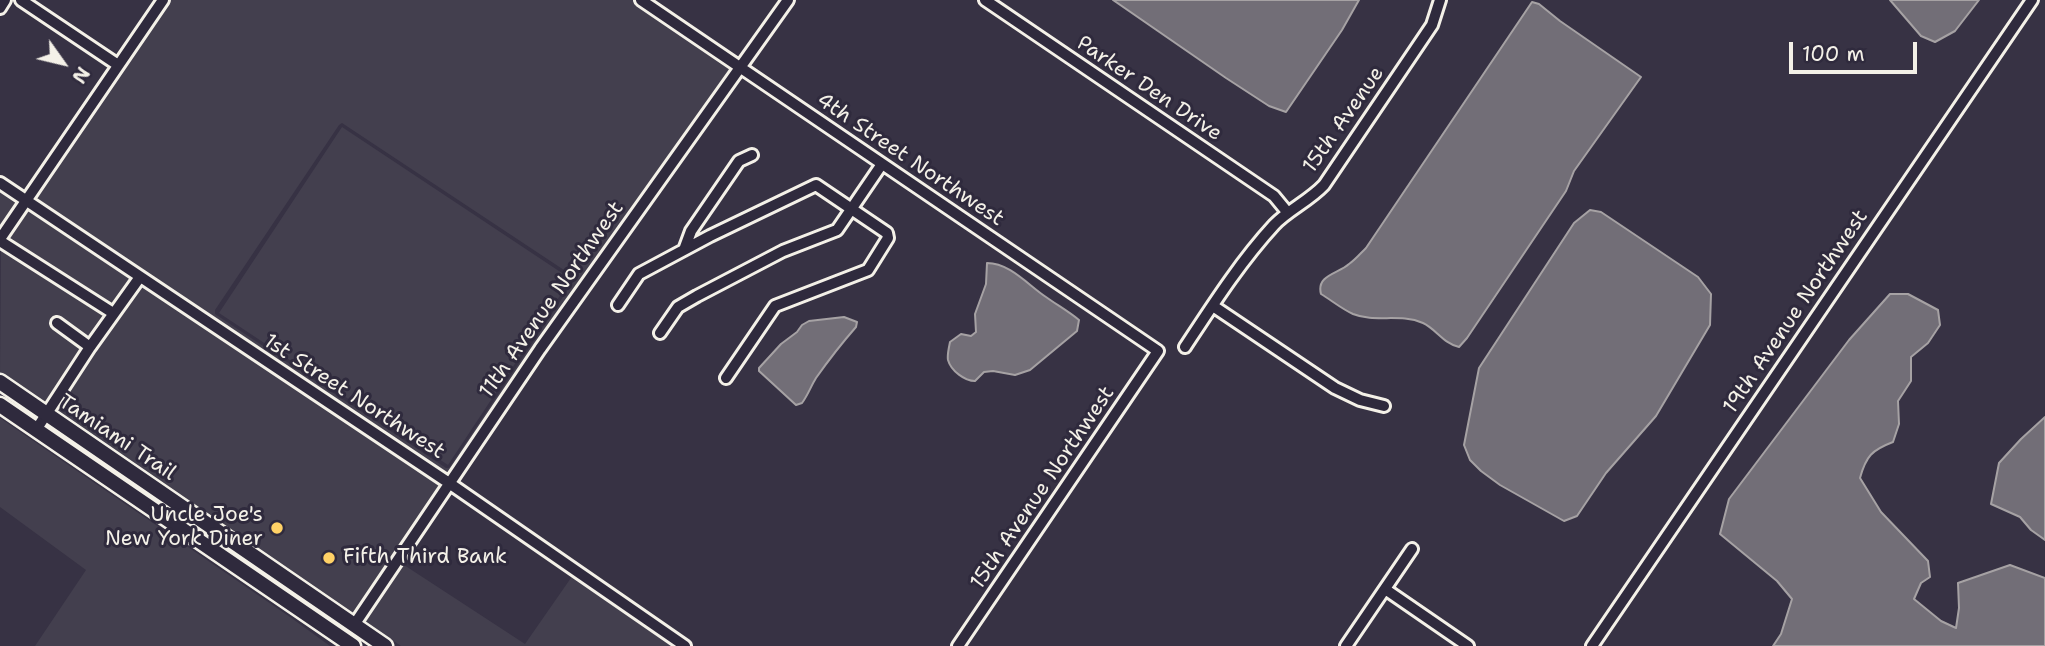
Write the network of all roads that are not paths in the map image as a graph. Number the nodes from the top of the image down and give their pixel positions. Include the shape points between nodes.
1 (5, 0) edge
2 (21, 0) edge
3 (163, 0) edge
4 (641, 0) edge
5 (788, 0) edge
6 (985, 0) edge
7 (1440, 0) edge
8 (2032, 0) edge
9 (0, 8) edge
10 (118, 65) junction
11 (739, 67) junction
12 (752, 155) dead end
13 (882, 164) junction
14 (0, 183) edge
15 (26, 201) junction
16 (851, 209) junction
17 (1288, 213) junction
18 (0, 240) edge
19 (684, 250) junction
20 (140, 276) junction
21 (618, 305) dead end
22 (1213, 306) junction
23 (113, 313) junction
24 (57, 323) dead end
25 (660, 333) dead end
26 (90, 347) junction
27 (1185, 347) dead end
28 (1158, 351) joint
29 (726, 378) dead end
30 (0, 382) edge
31 (0, 405) edge
32 (1384, 405) dead end
33 (46, 415) junction
34 (36, 430) junction
35 (449, 483) junction
36 (1412, 549) dead end
37 (1385, 589) junction
38 (354, 625) junction
39 (326, 628) junction
40 (345, 644) edge
41 (371, 646) edge
42 (385, 646) edge
43 (685, 646) edge
44 (958, 646) edge
45 (1346, 646) edge
46 (1468, 646) edge
47 (1592, 646) edge

1 - 9 street
2 - 10 street
3 - 10 street
4 - 11 street, 4th Street Northwest
5 - 11 street, 11th Avenue Northwest
6 - 17 street, Parker Den Drive via 1274,196
7 - 17 street, 15th Avenue via 1432,25 1330,177
8 - 47 street, 19th Avenue Northwest
10 - 15 street
11 - 13 street, 4th Street Northwest
11 - 35 street, 11th Avenue Northwest
12 - 19 street via 739,161 691,231
13 - 16 street
13 - 28 street, 4th Street Northwest
14 - 15 street, 1st Street Northwest
15 - 18 street
15 - 20 street, 1st Street Northwest
16 - 19 street via 816,185
16 - 25 street via 837,230 771,256 678,307
16 - 29 street via 887,233 868,270 775,306
17 - 22 street, 15th Avenue via 1259,243
18 - 23 street
19 - 21 street via 639,274
20 - 23 street
20 - 35 street, 1st Street Northwest
22 - 27 street, 15th Avenue
22 - 32 street via 1335,388
23 - 26 street
24 - 26 street
26 - 33 street
28 - 44 street, 15th Avenue Northwest
30 - 33 main road, Tamiami Trail
31 - 34 main road, Tamiami Trail
33 - 34 street
33 - 38 main road, Tamiami Trail
34 - 39 main road, Tamiami Trail
35 - 38 street, 11th Avenue Northwest
35 - 43 street, 1st Street Northwest
36 - 37 street
37 - 45 street
37 - 46 street
38 - 39 main road
38 - 42 main road, Tamiami Trail
39 - 40 main road, Tamiami Trail
40 - 41 main road via 355,638

